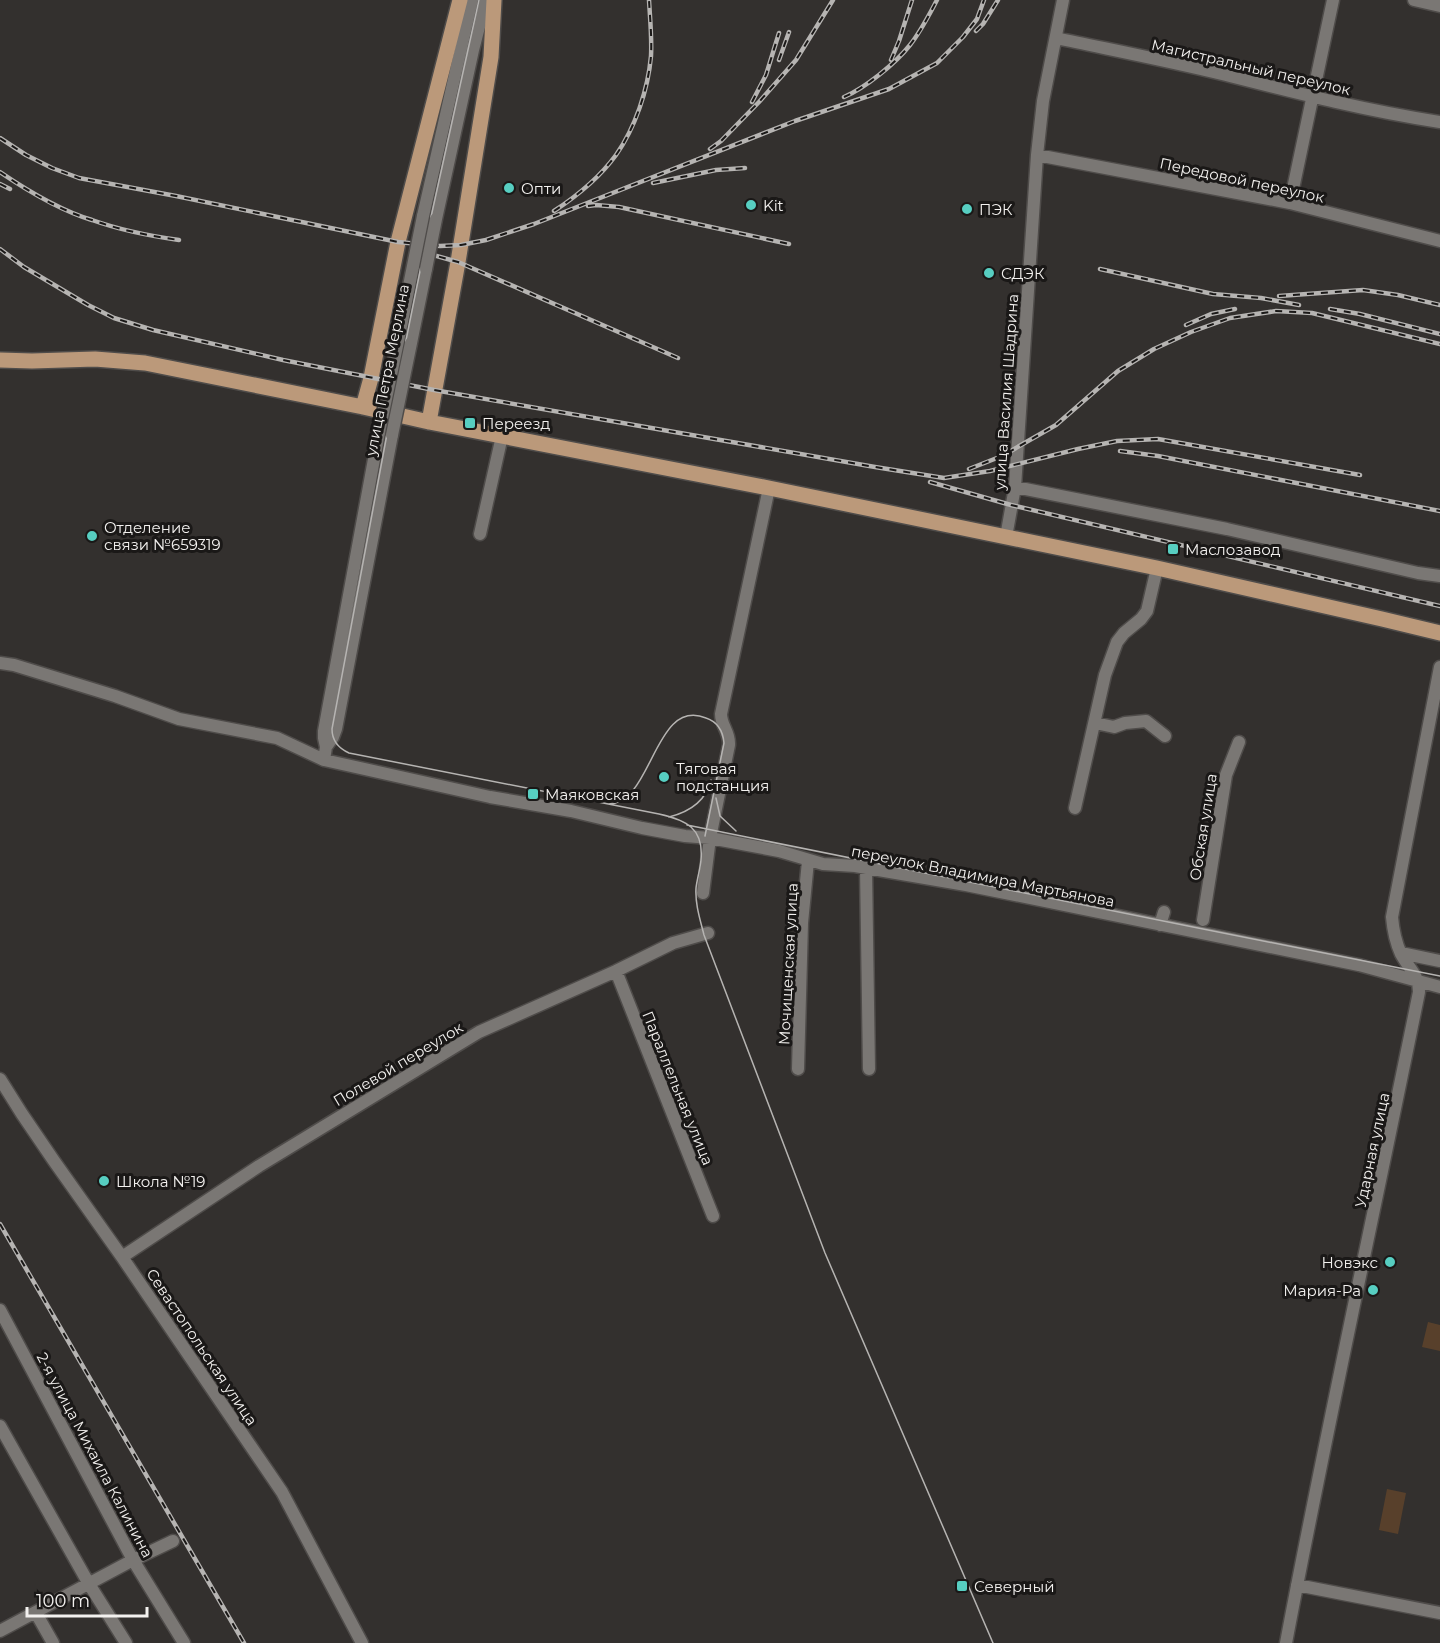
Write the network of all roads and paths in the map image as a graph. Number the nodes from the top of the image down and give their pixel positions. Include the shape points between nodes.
1 (459, 0) edge
2 (472, 0) edge
3 (486, 0) edge
4 (494, 0) edge
5 (1063, 0) edge
6 (1334, 0) edge
7 (1414, 0) edge
8 (1440, 6) edge
9 (1056, 38) junction
10 (1312, 97) junction
11 (1440, 122) edge
12 (1037, 155) junction
13 (1290, 203) junction
14 (429, 217) junction
15 (1440, 241) edge
16 (419, 268) junction
17 (0, 360) edge
18 (363, 407) junction
19 (429, 422) junction
20 (502, 436) junction
21 (1015, 487) junction
22 (769, 488) junction
23 (480, 534) dead end
24 (1006, 537) junction
25 (1157, 568) junction
26 (1440, 576) edge
27 (1440, 633) edge
28 (0, 663) edge
29 (1440, 667) edge
30 (1095, 723) junction
31 (1165, 736) dead end
32 (1239, 742) dead end
33 (326, 747) junction
34 (324, 760) junction
35 (1075, 808) dead end
36 (710, 838) junction
37 (808, 861) junction
38 (866, 868) junction
39 (703, 893) dead end
40 (1164, 912) dead end
41 (1203, 920) dead end
42 (1160, 925) junction
43 (708, 933) dead end
44 (1401, 953) junction
45 (1440, 961) edge
46 (615, 971) junction
47 (1419, 983) junction
48 (1440, 987) edge
49 (798, 1069) dead end
50 (869, 1069) dead end
51 (0, 1079) edge
52 (713, 1216) dead end
53 (122, 1257) junction
54 (0, 1310) edge
55 (0, 1426) edge
56 (173, 1541) dead end
57 (133, 1560) junction
58 (89, 1584) junction
59 (1297, 1585) junction
60 (1440, 1613) edge
61 (36, 1614) junction
62 (0, 1631) edge
63 (53, 1643) edge
64 (126, 1643) edge
65 (184, 1643) edge
66 (362, 1643) edge
67 (1286, 1643) edge

1 - 18 main road, улица Петра Мерлина via 398,242
2 - 14 street, улица Петра Мерлина
3 - 14 street, улица Петра Мерлина
4 - 19 main road via 491,57
5 - 9 street, улица Василия Шадрина
6 - 10 street
7 - 8 street
9 - 10 street, Магистральный переулок
9 - 12 street, улица Василия Шадрина
10 - 11 street, Магистральный переулок
10 - 13 street
12 - 13 street, Передовой переулок
12 - 21 street, улица Василия Шадрина
13 - 15 street, Передовой переулок
14 - 16 street, улица Петра Мерлина, bridge
16 - 33 street, улица Петра Мерлина, bridge via 398,341 379,432 324,730
16 - 33 street, улица Петра Мерлина, bridge via 411,343 336,729
17 - 18 main road via 145,363
18 - 19 main road
19 - 20 main road
20 - 22 main road
20 - 23 street
21 - 24 street, улица Василия Шадрина
21 - 26 street
22 - 24 main road
22 - 36 street via 721,714 730,740
24 - 25 main road
25 - 27 main road
25 - 30 street via 1147,611 1114,648
28 - 34 street, переулок Владимира Мартьянова via 116,696 179,719 277,738
29 - 44 street via 1392,917
30 - 31 street via 1114,727 1146,721
30 - 35 street
32 - 41 street, Обская улица via 1226,775
33 - 34 street, улица Петра Мерлина
34 - 36 street, переулок Владимира Мартьянова via 642,828
36 - 37 street, переулок Владимира Мартьянова via 779,850
36 - 39 street
37 - 38 street, переулок Владимира Мартьянова
37 - 49 street, Мочищенская улица via 802,923
38 - 42 street, переулок Владимира Мартьянова
38 - 50 street
40 - 42 street
42 - 47 street, переулок Владимира Мартьянова via 1359,965
43 - 46 street, Полевой переулок via 673,943
44 - 45 street
44 - 47 street
46 - 52 street, Параллельная улица
46 - 53 street, Полевой переулок via 479,1032 259,1166
47 - 48 street, переулок Владимира Мартьянова
47 - 59 street, Ударная улица
51 - 53 street, Севастопольская улица
53 - 66 street, Севастопольская улица via 282,1492
54 - 57 street, 2-я улица Михаила Калинина
55 - 58 street
56 - 57 street
57 - 58 street
57 - 65 street, 2-я улица Михаила Калинина
58 - 61 street
58 - 64 street
59 - 60 street
59 - 67 street, Ударная улица
61 - 62 street
61 - 63 street

